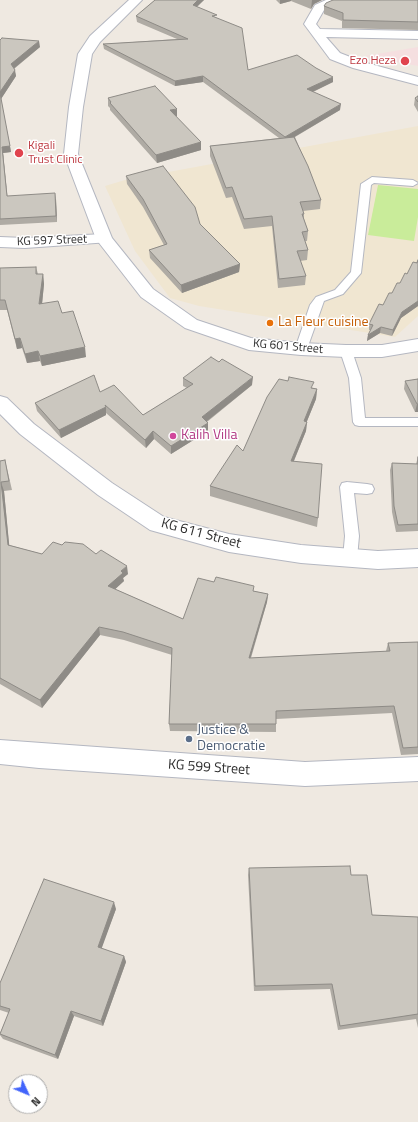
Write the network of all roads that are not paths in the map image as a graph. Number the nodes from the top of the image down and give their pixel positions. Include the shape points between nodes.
1 (136, 0) edge
2 (336, 0) edge
3 (316, 33) junction
4 (418, 35) edge
5 (418, 81) edge
6 (414, 183) dead end
7 (104, 239) junction
8 (0, 242) edge
9 (418, 345) edge
10 (301, 349) junction
11 (346, 351) junction
12 (0, 403) edge
13 (418, 422) edge
14 (368, 489) dead end
15 (350, 558) junction
16 (418, 558) edge
17 (0, 752) edge
18 (418, 769) edge

1 - 7 street, KG 601 Street via 95,39 85,54 76,107 71,154
2 - 3 street via 319,8 310,24
3 - 4 street
3 - 5 street via 334,56
6 - 10 lane via 372,180 366,184 356,273 339,292 320,299
7 - 8 street, KG 597 Street
7 - 10 street, KG 601 Street via 147,293 191,324 249,344
9 - 11 street, KG 601 Street via 382,351
10 - 11 street, KG 601 Street
11 - 13 lane via 355,378 359,422
12 - 15 street, KG 611 Street via 33,434 158,524 229,544
14 - 15 lane via 348,487 352,536
15 - 16 street, KG 611 Street
17 - 18 street, KG 599 Street via 305,774

